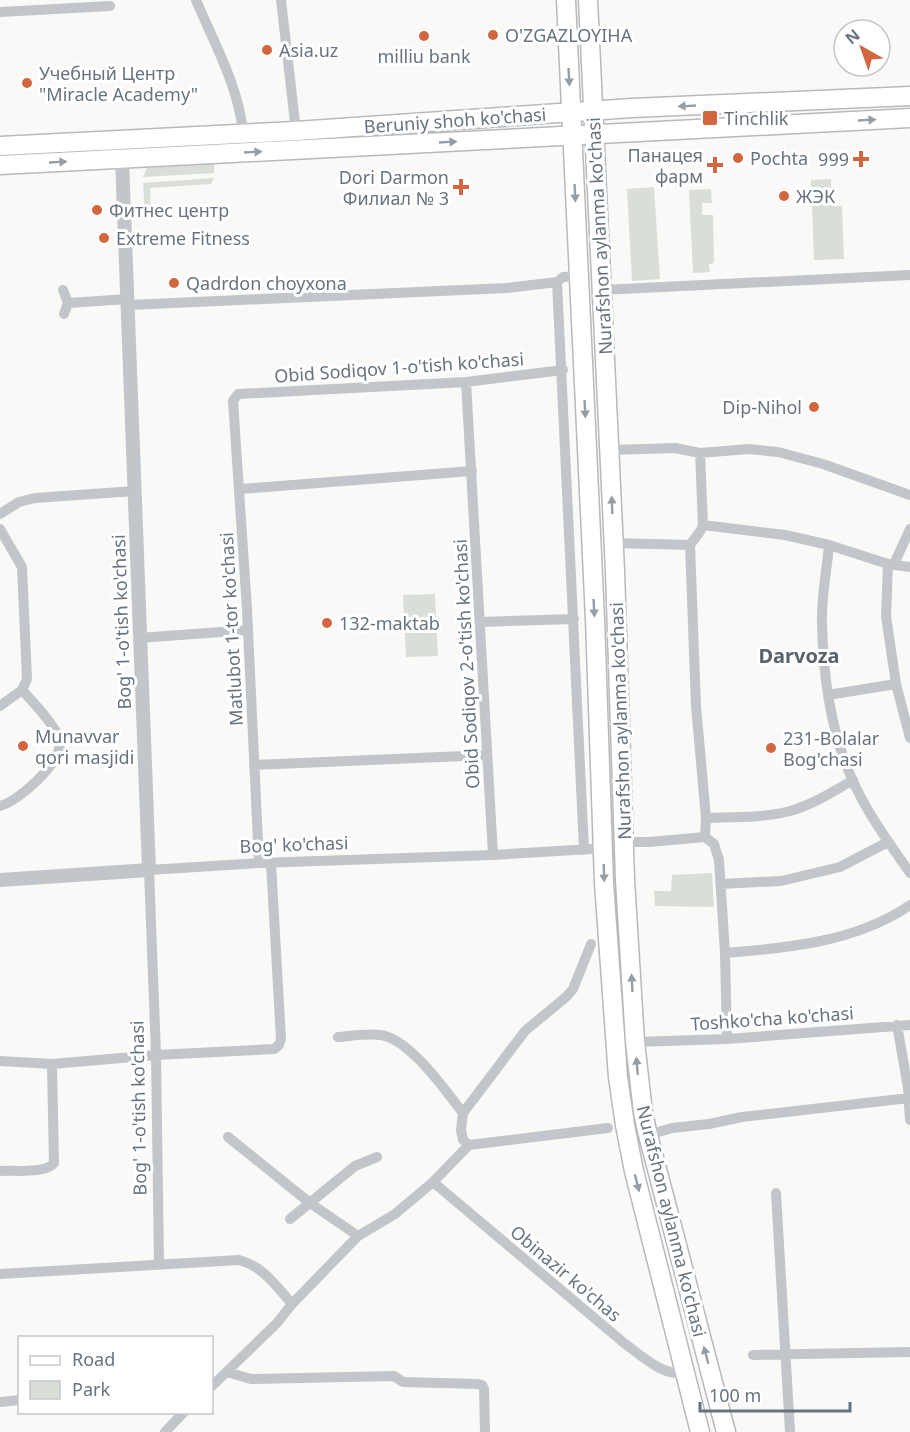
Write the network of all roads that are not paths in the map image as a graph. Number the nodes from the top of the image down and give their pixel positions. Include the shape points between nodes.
1 (196, 0) edge
2 (281, 0) edge
3 (566, 0) edge
4 (588, 0) edge
5 (110, 6) dead end
6 (0, 12) edge
7 (910, 96) edge
8 (593, 111) junction
9 (571, 112) junction
10 (910, 118) edge
11 (296, 131) junction
12 (243, 133) junction
13 (594, 134) junction
14 (572, 135) junction
15 (148, 138) junction
16 (98, 141) junction
17 (0, 146) edge
18 (122, 159) junction
19 (0, 165) edge
20 (910, 275) edge
21 (579, 276) junction
22 (558, 282) junction
23 (63, 290) dead end
24 (602, 290) junction
25 (129, 302) junction
26 (68, 303) junction
27 (64, 315) dead end
28 (563, 370) junction
29 (606, 378) junction
30 (584, 379) junction
31 (466, 382) junction
32 (238, 394) joint
33 (610, 450) junction
34 (700, 453) junction
35 (472, 471) junction
36 (241, 489) junction
37 (135, 491) junction
38 (910, 495) edge
39 (0, 514) edge
40 (703, 525) junction
41 (0, 529) edge
42 (910, 529) edge
43 (614, 543) junction
44 (690, 545) junction
45 (829, 545) junction
46 (891, 564) junction
47 (910, 567) edge
48 (615, 571) junction
49 (592, 572) junction
50 (574, 619) junction
51 (480, 622) junction
52 (248, 630) junction
53 (139, 638) junction
54 (896, 684) junction
55 (22, 690) junction
56 (828, 695) junction
57 (0, 706) edge
58 (910, 738) edge
59 (487, 755) junction
60 (254, 765) junction
61 (852, 780) junction
62 (0, 806) edge
63 (706, 818) junction
64 (705, 837) junction
65 (624, 842) junction
66 (888, 842) junction
67 (493, 855) junction
68 (265, 863) junction
69 (149, 870) junction
70 (910, 873) edge
71 (0, 880) edge
72 (721, 884) junction
73 (910, 905) edge
74 (591, 944) dead end
75 (725, 953) junction
76 (897, 1025) junction
77 (910, 1025) edge
78 (338, 1037) dead end
79 (727, 1039) junction
80 (635, 1042) junction
81 (156, 1055) junction
82 (0, 1061) edge
83 (52, 1064) junction
84 (909, 1098) edge
85 (463, 1113) junction
86 (910, 1120) edge
87 (608, 1128) dead end
88 (648, 1135) junction
89 (228, 1137) dead end
90 (469, 1145) junction
91 (377, 1157) dead end
92 (0, 1171) edge
93 (433, 1182) junction
94 (776, 1193) dead end
95 (310, 1203) junction
96 (290, 1219) dead end
97 (358, 1236) junction
98 (159, 1264) junction
99 (0, 1274) edge
100 (292, 1304) junction
101 (910, 1352) edge
102 (785, 1353) junction
103 (753, 1355) dead end
104 (227, 1372) junction
105 (686, 1373) junction
106 (213, 1382) edge
107 (18, 1400) edge
108 (0, 1402) edge
109 (183, 1414) edge
110 (165, 1432) edge
111 (485, 1432) edge
112 (700, 1432) edge
113 (726, 1432) edge
114 (790, 1432) edge

1 - 12 street via 237,98
2 - 11 street
3 -> 9 main road, Nurafshon aylanma ko'chasi
4 - 8 main road, Nurafshon aylanma ko'chasi
5 - 6 street
7 -> 8 main road, Beruniy shoh ko'chasi
8 - 9 main road, Beruniy shoh ko'chasi
8 - 13 main road, Nurafshon aylanma ko'chasi
9 - 11 main road, Beruniy shoh ko'chasi
9 - 14 main road, Nurafshon aylanma ko'chasi
13 -> 10 main road, Beruniy shoh ko'chasi
11 - 12 main road, Beruniy shoh ko'chasi
12 - 15 main road, Beruniy shoh ko'chasi
13 - 14 main road, Beruniy shoh ko'chasi
13 - 24 main road, Nurafshon aylanma ko'chasi
18 -> 14 main road, Beruniy shoh ko'chasi
14 -> 21 main road, Nurafshon aylanma ko'chasi
15 - 16 main road, Beruniy shoh ko'chasi
15 - 18 street
16 - 17 main road, Beruniy shoh ko'chasi
16 - 18 street
19 -> 18 main road, Beruniy shoh ko'chasi
18 - 25 street, Bog' 1-o'tish ko'chasi
20 - 24 street
21 - 22 street via 563,277
21 - 30 main road, Nurafshon aylanma ko'chasi
22 - 25 street via 507,288
22 - 28 street
23 - 26 street
24 - 29 main road, Nurafshon aylanma ko'chasi
25 - 26 street
25 - 37 street, Bog' 1-o'tish ko'chasi
26 - 27 street
28 - 31 street, Obid Sodiqov 1-o'tish ko'chasi
28 - 50 street
29 - 30 main road via 594,370
29 - 33 main road, Nurafshon aylanma ko'chasi
30 -> 49 main road, Nurafshon aylanma ko'chasi
31 - 32 street, Obid Sodiqov 1-o'tish ko'chasi
31 - 35 street, Obid Sodiqov 2-o'tish ko'chasi
32 - 36 street, Matlubot 1-tor ko'chasi via 233,401
33 - 34 street via 675,448
43 -> 33 main road, Nurafshon aylanma ko'chasi
34 - 38 street via 748,449 778,452
34 - 40 street
35 - 36 street
35 - 51 street, Obid Sodiqov 2-o'tish ko'chasi
36 - 52 street, Matlubot 1-tor ko'chasi
37 - 39 street via 35,498 19,502
37 - 53 street, Bog' 1-o'tish ko'chasi
40 - 44 street
40 - 45 street
41 - 55 street via 22,567 27,679
42 - 46 street
43 - 44 street
43 - 48 main road, Nurafshon aylanma ko'chasi
44 - 63 street via 696,706
45 - 46 street
45 - 56 street via 822,621
46 - 47 street
46 - 54 street via 886,616
48 - 49 main road via 604,579
48 - 65 main road, Nurafshon aylanma ko'chasi
49 -> 105 main road, Nurafshon aylanma ko'chasi via 604,883 620,1100 634,1171
50 - 51 street
50 - 67 street, Bog' ko'chasi via 587,849
51 - 59 street, Obid Sodiqov 2-o'tish ko'chasi
52 - 53 street
52 - 60 street, Matlubot 1-tor ko'chasi
53 - 69 street, Bog' 1-o'tish ko'chasi
54 - 56 street
54 - 58 street
55 - 57 street
55 - 62 street via 57,733 58,753 20,797
56 - 61 street via 837,738
59 - 60 street
59 - 67 street, Obid Sodiqov 2-o'tish ko'chasi
60 - 68 street, Matlubot 1-tor ko'chasi
61 - 63 street via 790,811
61 - 66 street
63 - 64 street
64 - 65 street
64 - 72 street via 714,844
80 -> 65 main road, Nurafshon aylanma ko'chasi
66 - 70 street
66 - 72 street via 840,867 782,881
67 - 68 street, Bog' ko'chasi
68 - 69 street, Bog' ko'chasi
68 - 81 street, Matlubot 1-tor ko'chasi via 279,1045 274,1049
69 - 71 street, Bog' ko'chasi
69 - 81 street, Bog' 1-o'tish ko'chasi
72 - 75 street
73 - 75 street via 854,932 792,948
74 - 85 street via 573,990 525,1031
75 - 79 street
76 - 77 street, Toshko'cha ko'chasi
76 - 79 street, Toshko'cha ko'chasi
76 - 84 street
78 - 85 street via 381,1035 401,1044 415,1055
79 - 80 street, Toshko'cha ko'chasi
88 -> 80 main road, Nurafshon aylanma ko'chasi
81 - 83 street
81 - 98 street, Bog' 1-o'tish ko'chasi
82 - 83 street
83 - 92 street via 54,1163 45,1170
84 - 86 street
84 - 88 street via 742,1117
85 - 90 street via 461,1130
87 - 90 street
113 -> 88 main road, Nurafshon aylanma ko'chasi
89 - 95 street
90 - 93 street
91 - 95 street via 355,1166
93 - 97 street via 395,1214
93 - 105 street, Obinazir ko'chas via 624,1343 673,1375
94 - 102 street
95 - 96 street
95 - 97 street
97 - 100 street
98 - 99 street
98 - 100 street via 239,1260 251,1263 270,1277
100 - 104 street
101 - 102 street
102 - 103 street
102 - 114 street
104 - 106 street
104 - 111 street via 251,1379 394,1376 404,1382 478,1384 484,1389
105 - 112 main road, Nurafshon aylanma ko'chasi
107 - 108 street
109 - 110 street

